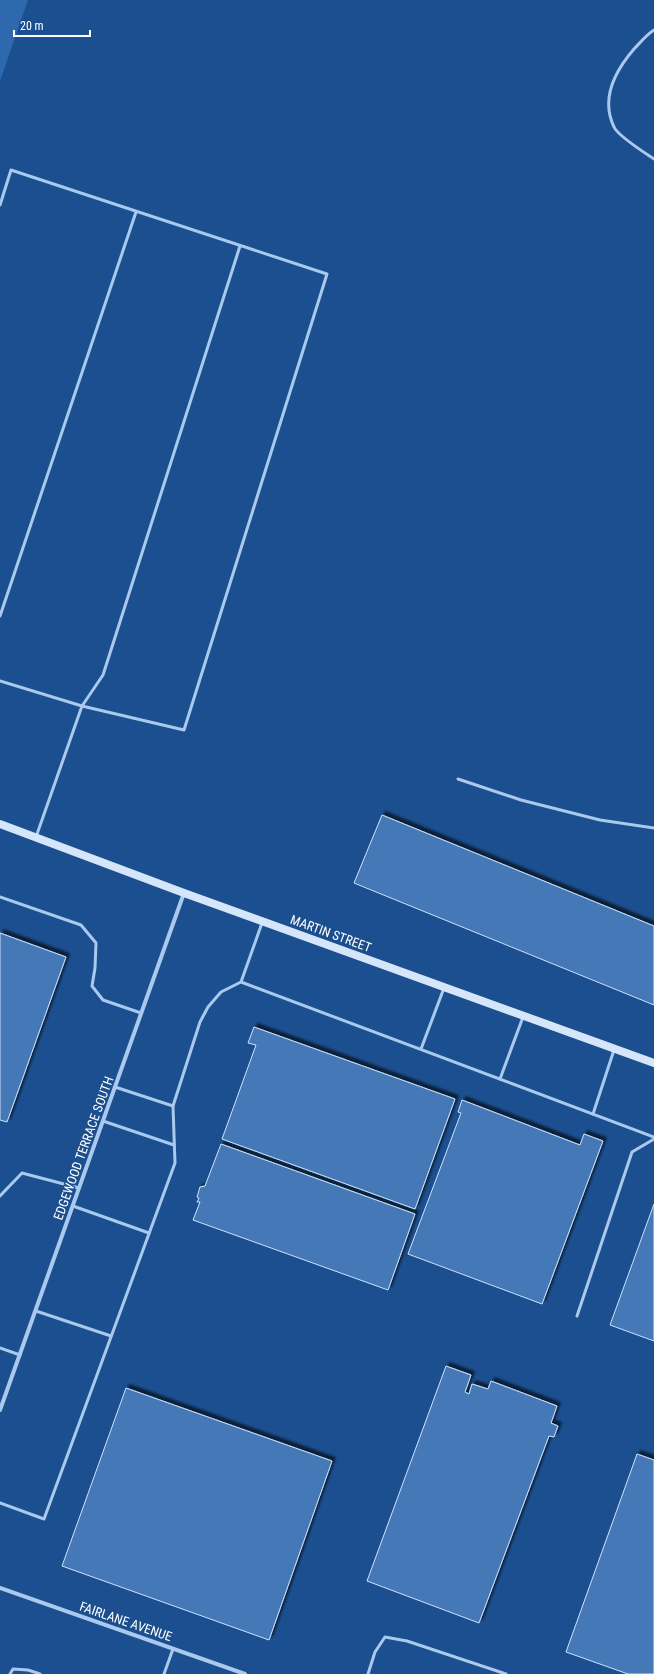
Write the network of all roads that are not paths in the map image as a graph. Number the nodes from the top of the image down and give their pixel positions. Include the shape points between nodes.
1 (654, 30) edge
2 (654, 160) edge
3 (0, 205) edge
4 (136, 212) junction
5 (240, 246) junction
6 (0, 616) edge
7 (0, 681) edge
8 (82, 706) junction
9 (458, 779) dead end
10 (0, 825) edge
11 (654, 828) edge
12 (36, 837) junction
13 (184, 893) junction
14 (0, 897) edge
15 (263, 921) junction
16 (241, 982) junction
17 (444, 987) junction
18 (141, 1013) junction
19 (523, 1015) junction
20 (615, 1048) junction
21 (421, 1049) junction
22 (654, 1063) edge
23 (500, 1079) junction
24 (115, 1087) junction
25 (173, 1106) junction
26 (593, 1114) junction
27 (103, 1121) junction
28 (654, 1138) edge
29 (174, 1145) junction
30 (79, 1188) junction
31 (0, 1196) edge
32 (73, 1206) junction
33 (149, 1233) junction
34 (36, 1311) junction
35 (577, 1316) dead end
36 (111, 1336) junction
37 (0, 1348) edge
38 (20, 1355) junction
39 (0, 1410) edge
40 (0, 1503) edge
41 (0, 1588) edge
42 (173, 1649) junction
43 (10, 1674) edge
44 (40, 1674) edge
45 (164, 1674) edge
46 (245, 1674) edge
47 (368, 1674) edge
48 (506, 1674) edge

1 - 2 lane via 621,65 609,94 608,106 614,128
3 - 4 lane via 11,170
4 - 5 lane
4 - 6 lane
5 - 8 lane via 103,674
5 - 8 lane via 327,274 184,730
7 - 8 lane
8 - 12 lane
9 - 11 lane via 521,800 600,820
10 - 12 street, MARTIN STREET
12 - 13 street, MARTIN STREET
13 - 15 street, MARTIN STREET
13 - 18 street, EDGEWOOD TERRACE SOUTH
14 - 18 lane via 81,925 96,943 92,986 103,1000
15 - 16 lane
15 - 17 street, MARTIN STREET
16 - 21 lane
16 - 25 lane via 221,992 208,1007 200,1022
17 - 19 street, MARTIN STREET
17 - 21 lane
18 - 24 street, EDGEWOOD TERRACE SOUTH
19 - 20 street, MARTIN STREET
19 - 23 lane
20 - 22 street, MARTIN STREET
20 - 26 lane
21 - 23 lane
23 - 26 lane
24 - 25 lane
24 - 27 street, EDGEWOOD TERRACE SOUTH
25 - 29 lane
26 - 28 lane
27 - 29 lane
27 - 30 street, EDGEWOOD TERRACE SOUTH
28 - 35 lane via 632,1152
29 - 33 lane via 175,1163
30 - 31 lane via 22,1173
30 - 32 street, EDGEWOOD TERRACE SOUTH
32 - 33 lane
32 - 34 street, EDGEWOOD TERRACE SOUTH
33 - 36 lane
34 - 36 lane
34 - 38 street, EDGEWOOD TERRACE SOUTH
36 - 40 lane via 44,1519
37 - 38 lane
38 - 39 street, EDGEWOOD TERRACE SOUTH
41 - 42 street, FAIRLANE AVENUE
42 - 45 lane
42 - 46 street, FAIRLANE AVENUE
43 - 44 lane via 13,1669
47 - 48 lane via 375,1652 385,1637 407,1640

